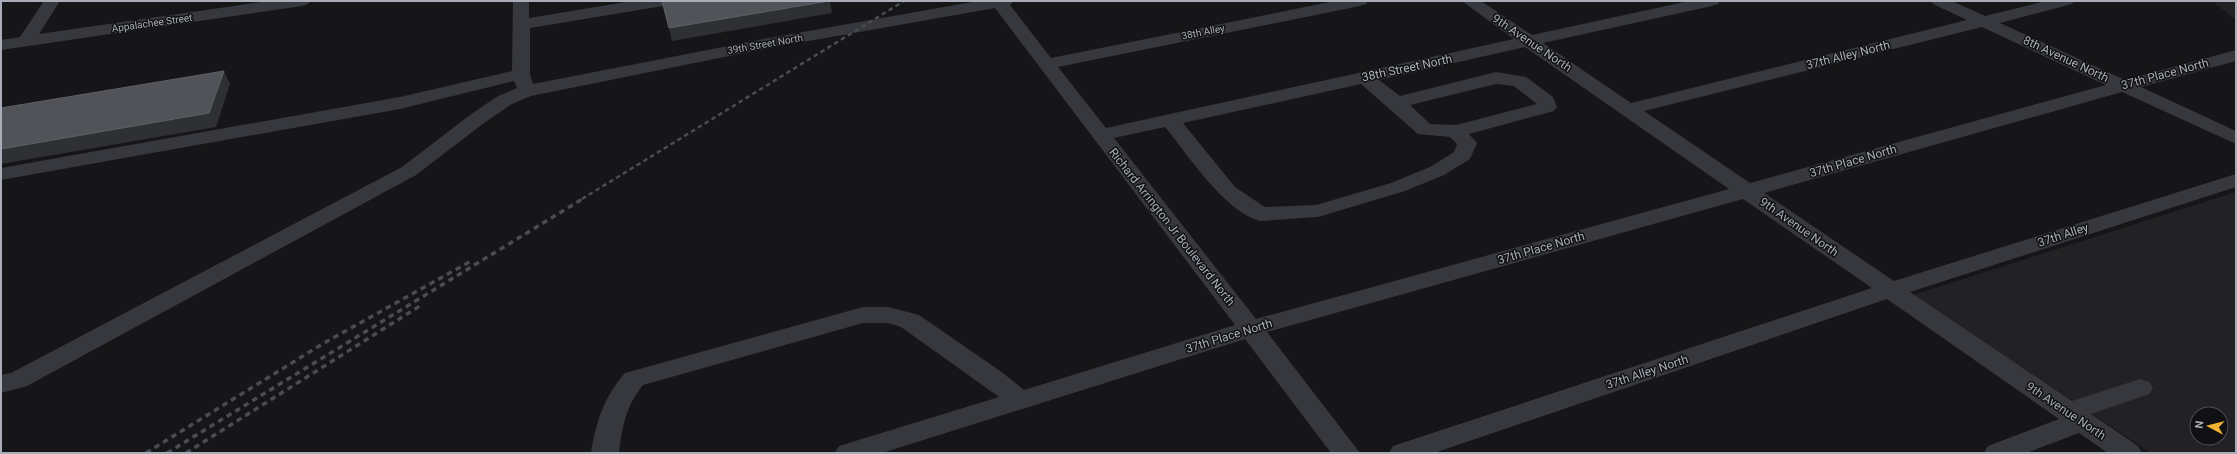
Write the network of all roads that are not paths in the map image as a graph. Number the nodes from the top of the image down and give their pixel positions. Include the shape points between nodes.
1 (52, 1) edge
2 (302, 1) edge
3 (521, 1) edge
4 (663, 1) edge
5 (1001, 1) edge
6 (1360, 1) edge
7 (1470, 1) edge
8 (1712, 1) edge
9 (1939, 1) edge
10 (2066, 1) edge
11 (1984, 22) junction
12 (522, 24) junction
13 (26, 41) junction
14 (1528, 41) junction
15 (1, 45) edge
16 (2236, 55) edge
17 (1046, 64) junction
18 (1364, 77) junction
19 (523, 82) junction
20 (2122, 86) junction
21 (1396, 103) junction
22 (1630, 110) junction
23 (1170, 120) junction
24 (1456, 131) junction
25 (1101, 135) junction
26 (2236, 138) edge
27 (1, 174) edge
28 (2236, 180) edge
29 (1747, 191) junction
30 (1891, 290) junction
31 (1250, 329) junction
32 (1, 384) edge
33 (2140, 388) dead end
34 (1020, 400) junction
35 (2075, 417) junction
36 (605, 453) edge
37 (849, 453) edge
38 (1346, 453) edge
39 (1402, 453) edge
40 (1998, 453) edge
41 (2128, 453) edge

1 - 13 street
2 - 13 street, Appalachee Street
3 - 12 street
4 - 12 street
5 - 17 street, Richard Arrington Jr Boulevard North
5 - 19 street, 39th Street North via 769,43
6 - 17 street, 38th Alley
7 - 14 street, 9th Avenue North
8 - 14 street, 38th Street North
9 - 11 street, 8th Avenue North
10 - 11 street, 37th Alley North
11 - 20 street, 8th Avenue North
11 - 22 street, 37th Alley North
12 - 19 street
13 - 15 street, Appalachee Street
14 - 18 street, 38th Street North
14 - 22 street, 9th Avenue North
16 - 20 street, 37th Place North
17 - 25 street, Richard Arrington Jr Boulevard North
18 - 21 street
18 - 23 street, 38th Street North
19 - 27 street
19 - 32 street via 505,100 409,172 18,380
20 - 26 street, 8th Avenue North
20 - 29 street, 37th Place North
21 - 24 street via 1425,130
21 - 24 street via 1496,78 1519,81 1546,101 1547,107
22 - 29 street, 9th Avenue North
23 - 24 street via 1228,191 1260,214 1318,211 1398,187 1437,171 1463,155 1467,143
23 - 25 street, 38th Street North
25 - 31 street, Richard Arrington Jr Boulevard North
28 - 30 street, 37th Alley
29 - 30 street, 9th Avenue North
29 - 31 street, 37th Place North
30 - 35 street, 9th Avenue North
30 - 39 street, 37th Alley North
31 - 34 street, 37th Place North
31 - 38 street, Richard Arrington Jr Boulevard North
33 - 35 street
34 - 36 street via 910,321 888,315 863,315 634,379 620,394 613,409
34 - 37 street, 37th Place North
35 - 40 street
35 - 41 street, 9th Avenue North

